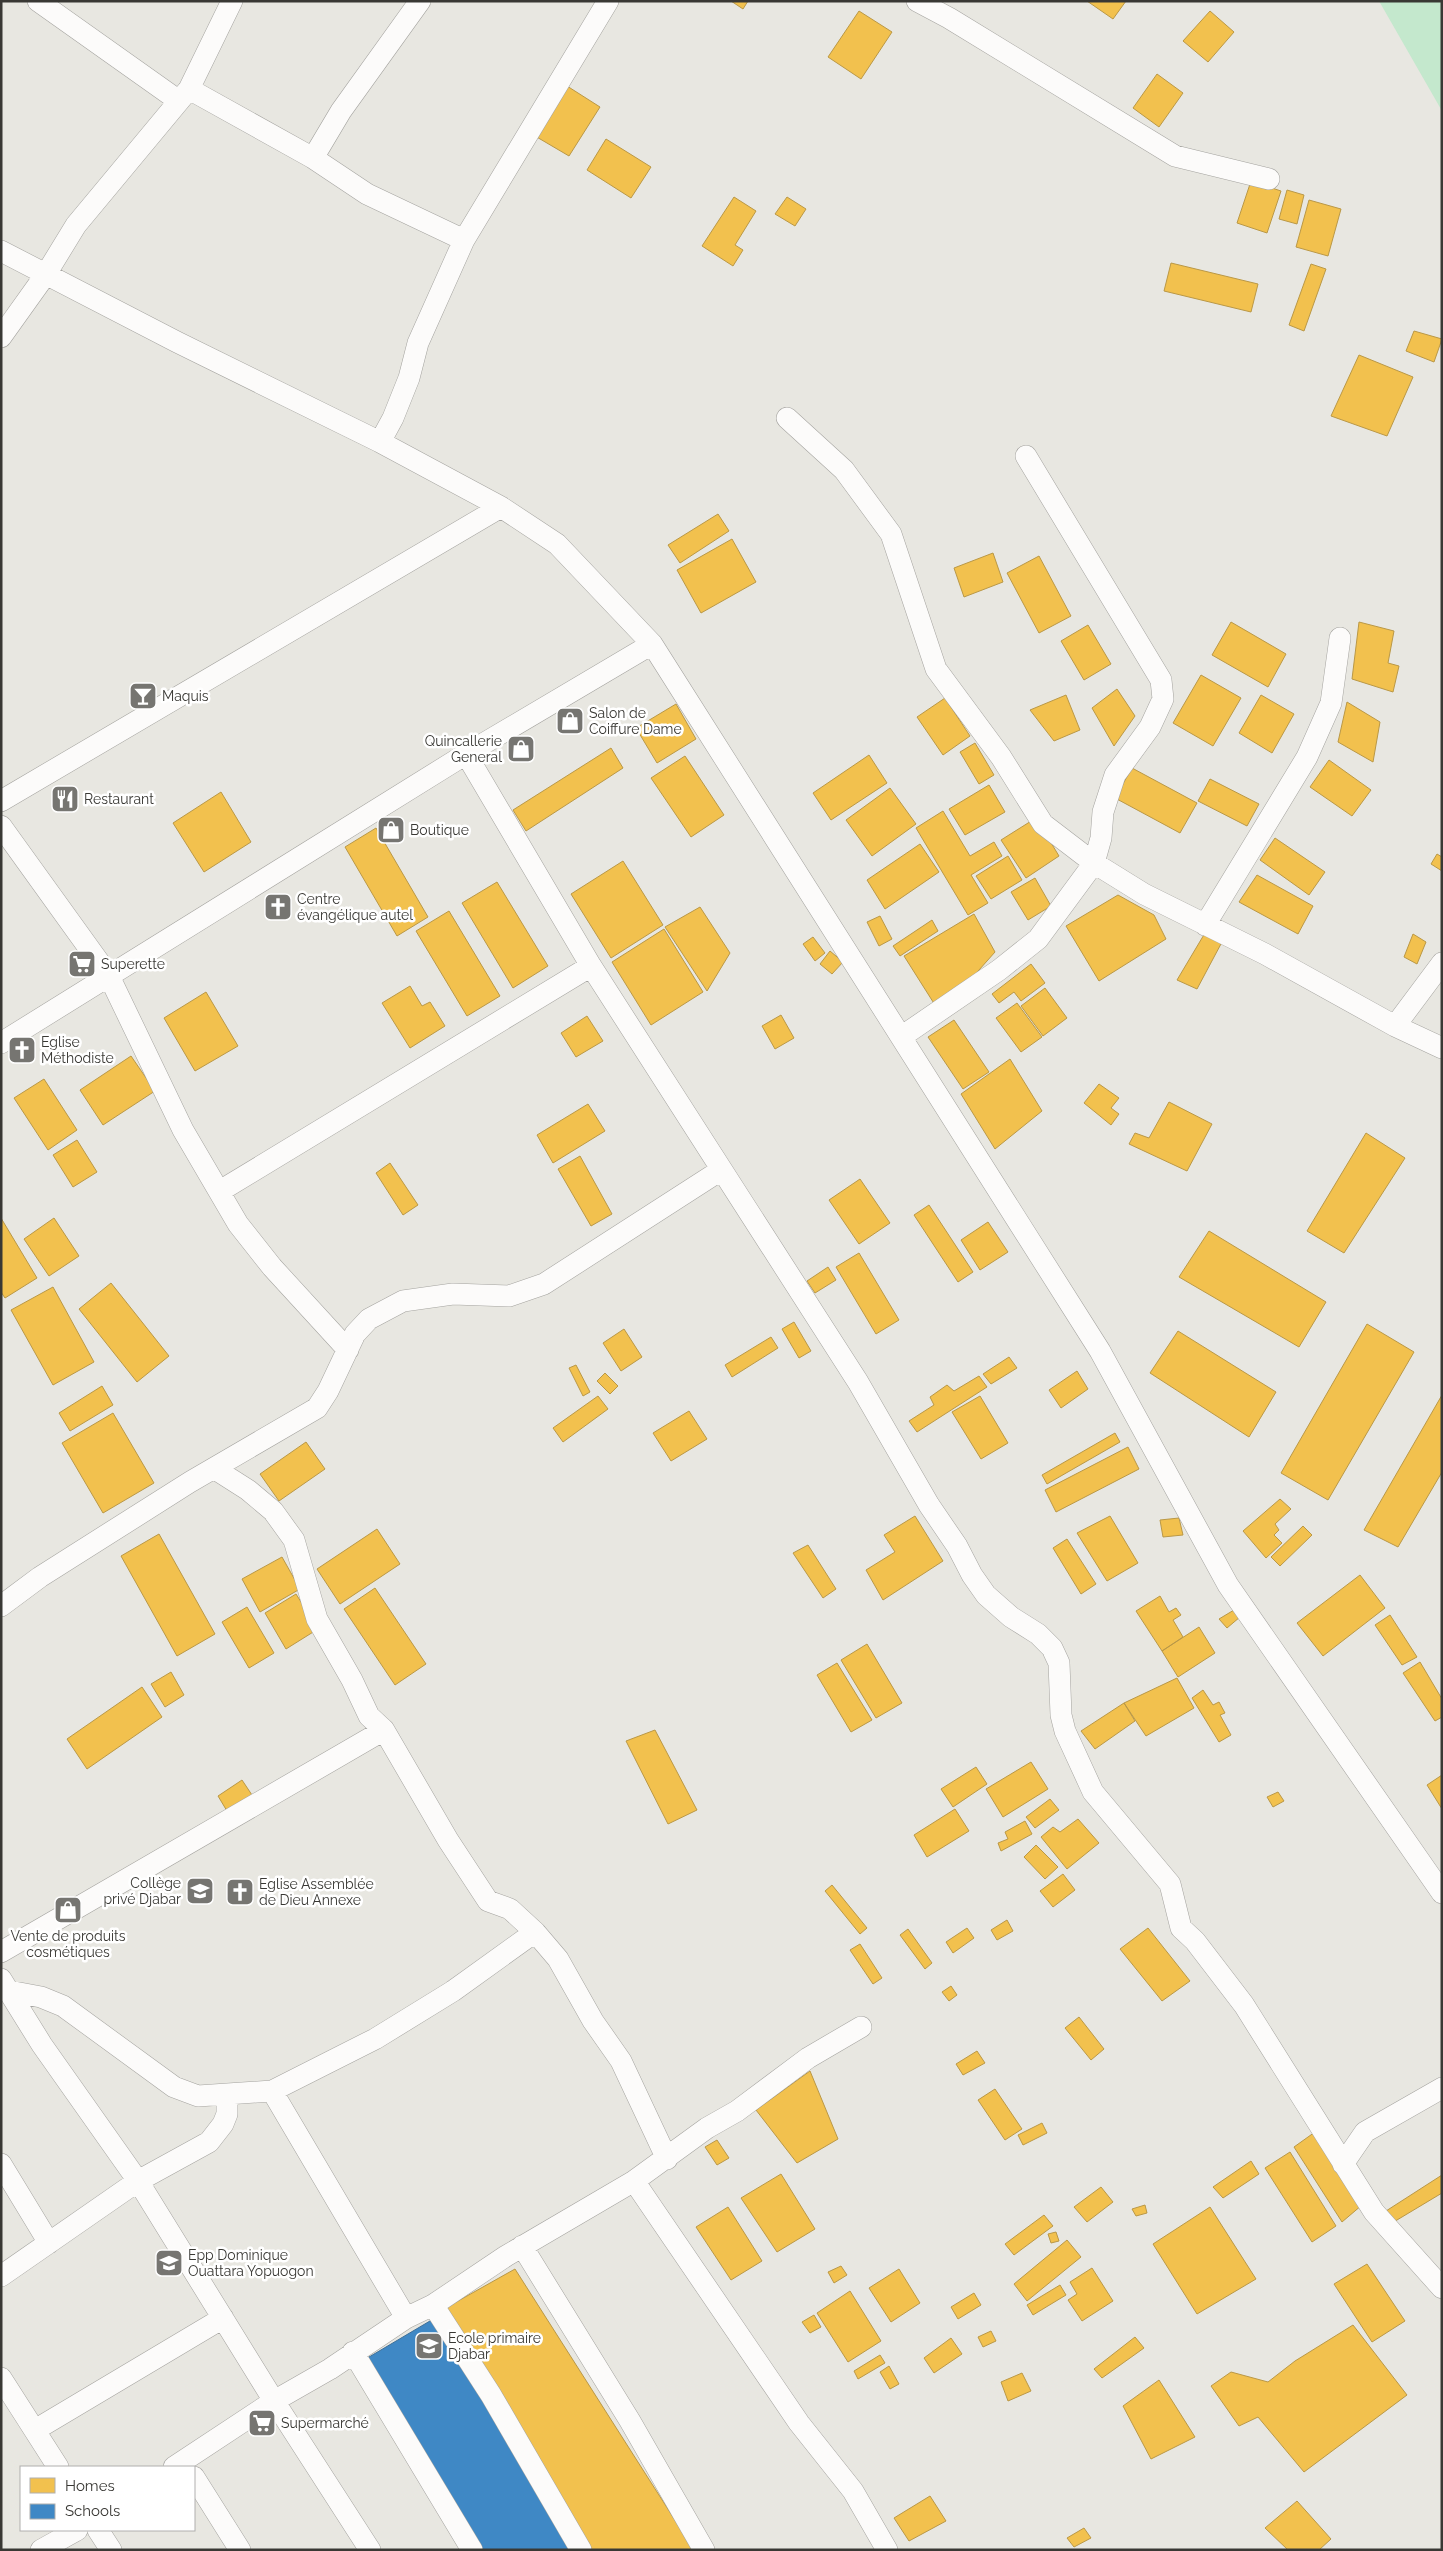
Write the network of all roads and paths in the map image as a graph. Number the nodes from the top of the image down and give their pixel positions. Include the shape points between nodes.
1 (38, 1) edge
2 (232, 1) edge
3 (420, 1) edge
4 (608, 1) edge
5 (917, 1) edge
6 (184, 95) junction
7 (313, 158) junction
8 (1269, 179) dead end
9 (464, 240) junction
10 (1, 251) edge
11 (46, 274) junction
12 (1, 337) edge
13 (787, 418) dead end
14 (380, 442) junction
15 (1026, 456) dead end
16 (501, 507) junction
17 (1340, 638) dead end
18 (652, 644) junction
19 (466, 754) junction
20 (1, 801) edge
21 (1, 826) edge
22 (1094, 863) junction
23 (1205, 925) junction
24 (1442, 963) edge
25 (590, 966) junction
26 (109, 976) junction
27 (1395, 1026) junction
28 (901, 1037) junction
29 (1, 1044) edge
30 (1442, 1048) edge
31 (721, 1170) junction
32 (220, 1191) junction
33 (348, 1350) junction
34 (214, 1469) junction
35 (1, 1606) edge
36 (384, 1730) junction
37 (1442, 1893) edge
38 (535, 1932) junction
39 (1, 1952) edge
40 (5, 1985) edge
41 (861, 2027) dead end
42 (1442, 2088) edge
43 (272, 2091) junction
44 (227, 2094) junction
45 (667, 2159) junction
46 (1, 2164) edge
47 (1343, 2164) junction
48 (138, 2181) junction
49 (634, 2181) junction
50 (49, 2243) junction
51 (522, 2246) junction
52 (1, 2276) edge
53 (1442, 2288) edge
54 (433, 2305) junction
55 (222, 2318) junction
56 (406, 2318) junction
57 (354, 2352) junction
58 (1, 2378) edge
59 (274, 2401) junction
60 (35, 2430) junction
61 (57, 2466) edge
62 (188, 2466) edge
63 (195, 2483) edge
64 (75, 2531) edge
65 (99, 2531) edge
66 (41, 2550) edge
67 (111, 2550) edge
68 (240, 2550) edge
69 (370, 2550) edge
70 (472, 2550) edge
71 (581, 2550) edge
72 (704, 2550) edge
73 (887, 2550) edge

1 - 6 street
2 - 6 street
3 - 7 street via 341,111
4 - 9 street
5 - 8 street via 1175,156
6 - 7 street
6 - 11 street via 96,198
7 - 9 street via 367,194
9 - 14 street via 418,343 409,378
10 - 11 street
11 - 12 street
11 - 14 street
13 - 22 street via 844,470 891,534 936,669 1001,757 1043,824
14 - 16 street
15 - 22 street via 1161,680 1163,699 1116,776 1103,812 1101,838
16 - 18 street via 557,544
16 - 20 street
17 - 23 street via 1331,703 1307,758
18 - 19 street
18 - 28 street
19 - 25 street
19 - 26 street
21 - 26 street
22 - 23 street via 1144,894
22 - 28 street via 1038,939 999,970
23 - 27 street via 1265,954
24 - 27 street
25 - 31 street
25 - 32 street
26 - 29 street
26 - 32 street via 183,1130
27 - 30 street
28 - 37 street via 1100,1351 1228,1585
31 - 33 street via 544,1284 508,1296 453,1294 403,1301 369,1318 355,1334
31 - 47 street via 858,1382 929,1506 986,1596 1052,1648 1059,1663 1061,1714 1065,1730 1093,1792 1170,1884 1181,1928 1195,1941 1244,2006
32 - 33 street via 238,1224 266,1260
33 - 34 street via 317,1408
34 - 35 street via 40,1577
34 - 36 street via 248,1490 273,1511 294,1540 317,1618 369,1716
36 - 38 street via 488,1901 510,1909
36 - 39 street
38 - 43 street via 453,1991 375,2039
38 - 45 street via 558,1959 593,2021 621,2061
40 - 44 street via 63,2006 174,2087 198,2096
40 - 48 street via 42,2045
41 - 45 street via 808,2058
42 - 47 street via 1365,2132
43 - 44 street
43 - 56 street
44 - 48 street via 227,2114 209,2142
45 - 49 street
46 - 50 street
47 - 53 street via 1374,2212
48 - 50 street
48 - 55 street
49 - 51 street
49 - 73 street via 799,2423 853,2491
50 - 52 street
51 - 54 street
51 - 72 street via 630,2421
54 - 56 street
54 - 71 street via 491,2395
55 - 59 street
55 - 60 street
56 - 57 street
57 - 59 street
57 - 70 street
58 - 60 street
59 - 62 street
59 - 69 street
60 - 61 street
63 - 68 street
64 - 66 street
65 - 67 street

